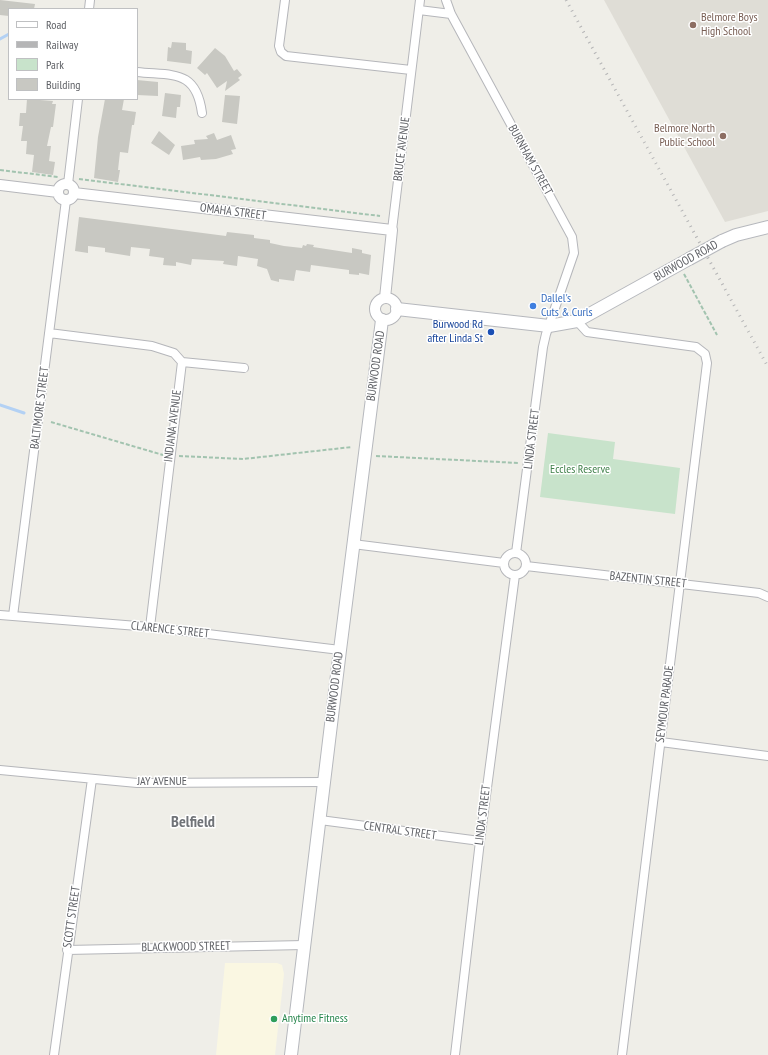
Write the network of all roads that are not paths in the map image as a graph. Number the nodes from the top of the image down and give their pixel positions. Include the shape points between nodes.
1 (285, 0) edge
2 (420, 0) edge
3 (446, 0) edge
4 (419, 10) junction
5 (451, 14) junction
6 (411, 70) junction
7 (138, 72) edge
8 (78, 100) edge
9 (202, 113) dead end
10 (0, 184) edge
11 (68, 184) junction
12 (58, 192) junction
13 (74, 193) junction
14 (66, 200) junction
15 (768, 227) edge
16 (392, 230) junction
17 (385, 298) junction
18 (397, 309) junction
19 (382, 320) junction
20 (577, 321) junction
21 (549, 326) junction
22 (49, 333) junction
23 (182, 362) junction
24 (244, 368) dead end
25 (353, 544) junction
26 (516, 553) junction
27 (504, 563) junction
28 (526, 566) junction
29 (515, 575) junction
30 (680, 583) junction
31 (768, 598) edge
32 (0, 615) edge
33 (13, 616) junction
34 (150, 627) junction
35 (340, 650) junction
36 (661, 742) junction
37 (768, 756) edge
38 (0, 770) edge
39 (92, 779) junction
40 (324, 782) junction
41 (320, 820) junction
42 (480, 841) junction
43 (304, 945) junction
44 (67, 950) junction
45 (54, 1055) edge
46 (291, 1055) edge
47 (455, 1055) edge
48 (622, 1055) edge

1 - 6 street via 279,46 286,56
2 - 4 street, BRUCE AVENUE
3 - 5 street, BURNHAM STREET
4 - 5 street
4 - 6 street, BRUCE AVENUE
5 - 21 street, BURNHAM STREET via 572,237 574,253
6 - 16 street, BRUCE AVENUE
7 - 9 street via 178,77 191,83 200,99
8 - 11 street
10 - 12 street
11 - 12 street via 60,187
11 - 13 street via 72,186
12 - 14 street via 61,199
13 - 14 street
13 - 16 street, OMAHA STREET
14 - 22 street, BALTIMORE STREET
15 - 20 main road, BURWOOD ROAD, bridge via 722,241
16 - 17 street, BRUCE AVENUE
17 - 18 street via 394,302
17 - 19 street via 377,302 375,308 376,316
18 - 19 street via 393,318
18 - 21 main road, BURWOOD ROAD
19 - 25 main road, BURWOOD ROAD
20 - 21 main road, BURWOOD ROAD
20 - 30 street, SEYMOUR PARADE via 587,332 689,346 701,349 705,354 707,363
21 - 26 street, LINDA STREET via 543,347
22 - 23 street via 152,346 174,353
22 - 33 street, BALTIMORE STREET
23 - 24 street
23 - 34 street, INDIANA AVENUE
25 - 27 street
25 - 35 main road, BURWOOD ROAD
26 - 27 street via 510,554
26 - 28 street via 525,558
27 - 29 street via 508,572
28 - 29 street via 522,572
28 - 30 street, BAZENTIN STREET
29 - 42 street, LINDA STREET
30 - 31 street, BAZENTIN STREET via 759,593
30 - 36 street, SEYMOUR PARADE
32 - 33 street, CLARENCE STREET
33 - 34 street, CLARENCE STREET
34 - 35 street, CLARENCE STREET
35 - 40 main road, BURWOOD ROAD
36 - 37 street
36 - 48 street, SEYMOUR PARADE
38 - 39 street, JAY AVENUE
39 - 40 street, JAY AVENUE via 137,783
39 - 44 street, SCOTT STREET
40 - 41 main road, BURWOOD ROAD
41 - 42 street, CENTRAL STREET
41 - 43 main road, BURWOOD ROAD
42 - 47 street, LINDA STREET
43 - 44 street, BLACKWOOD STREET
43 - 46 main road, BURWOOD ROAD
44 - 45 street, SCOTT STREET

